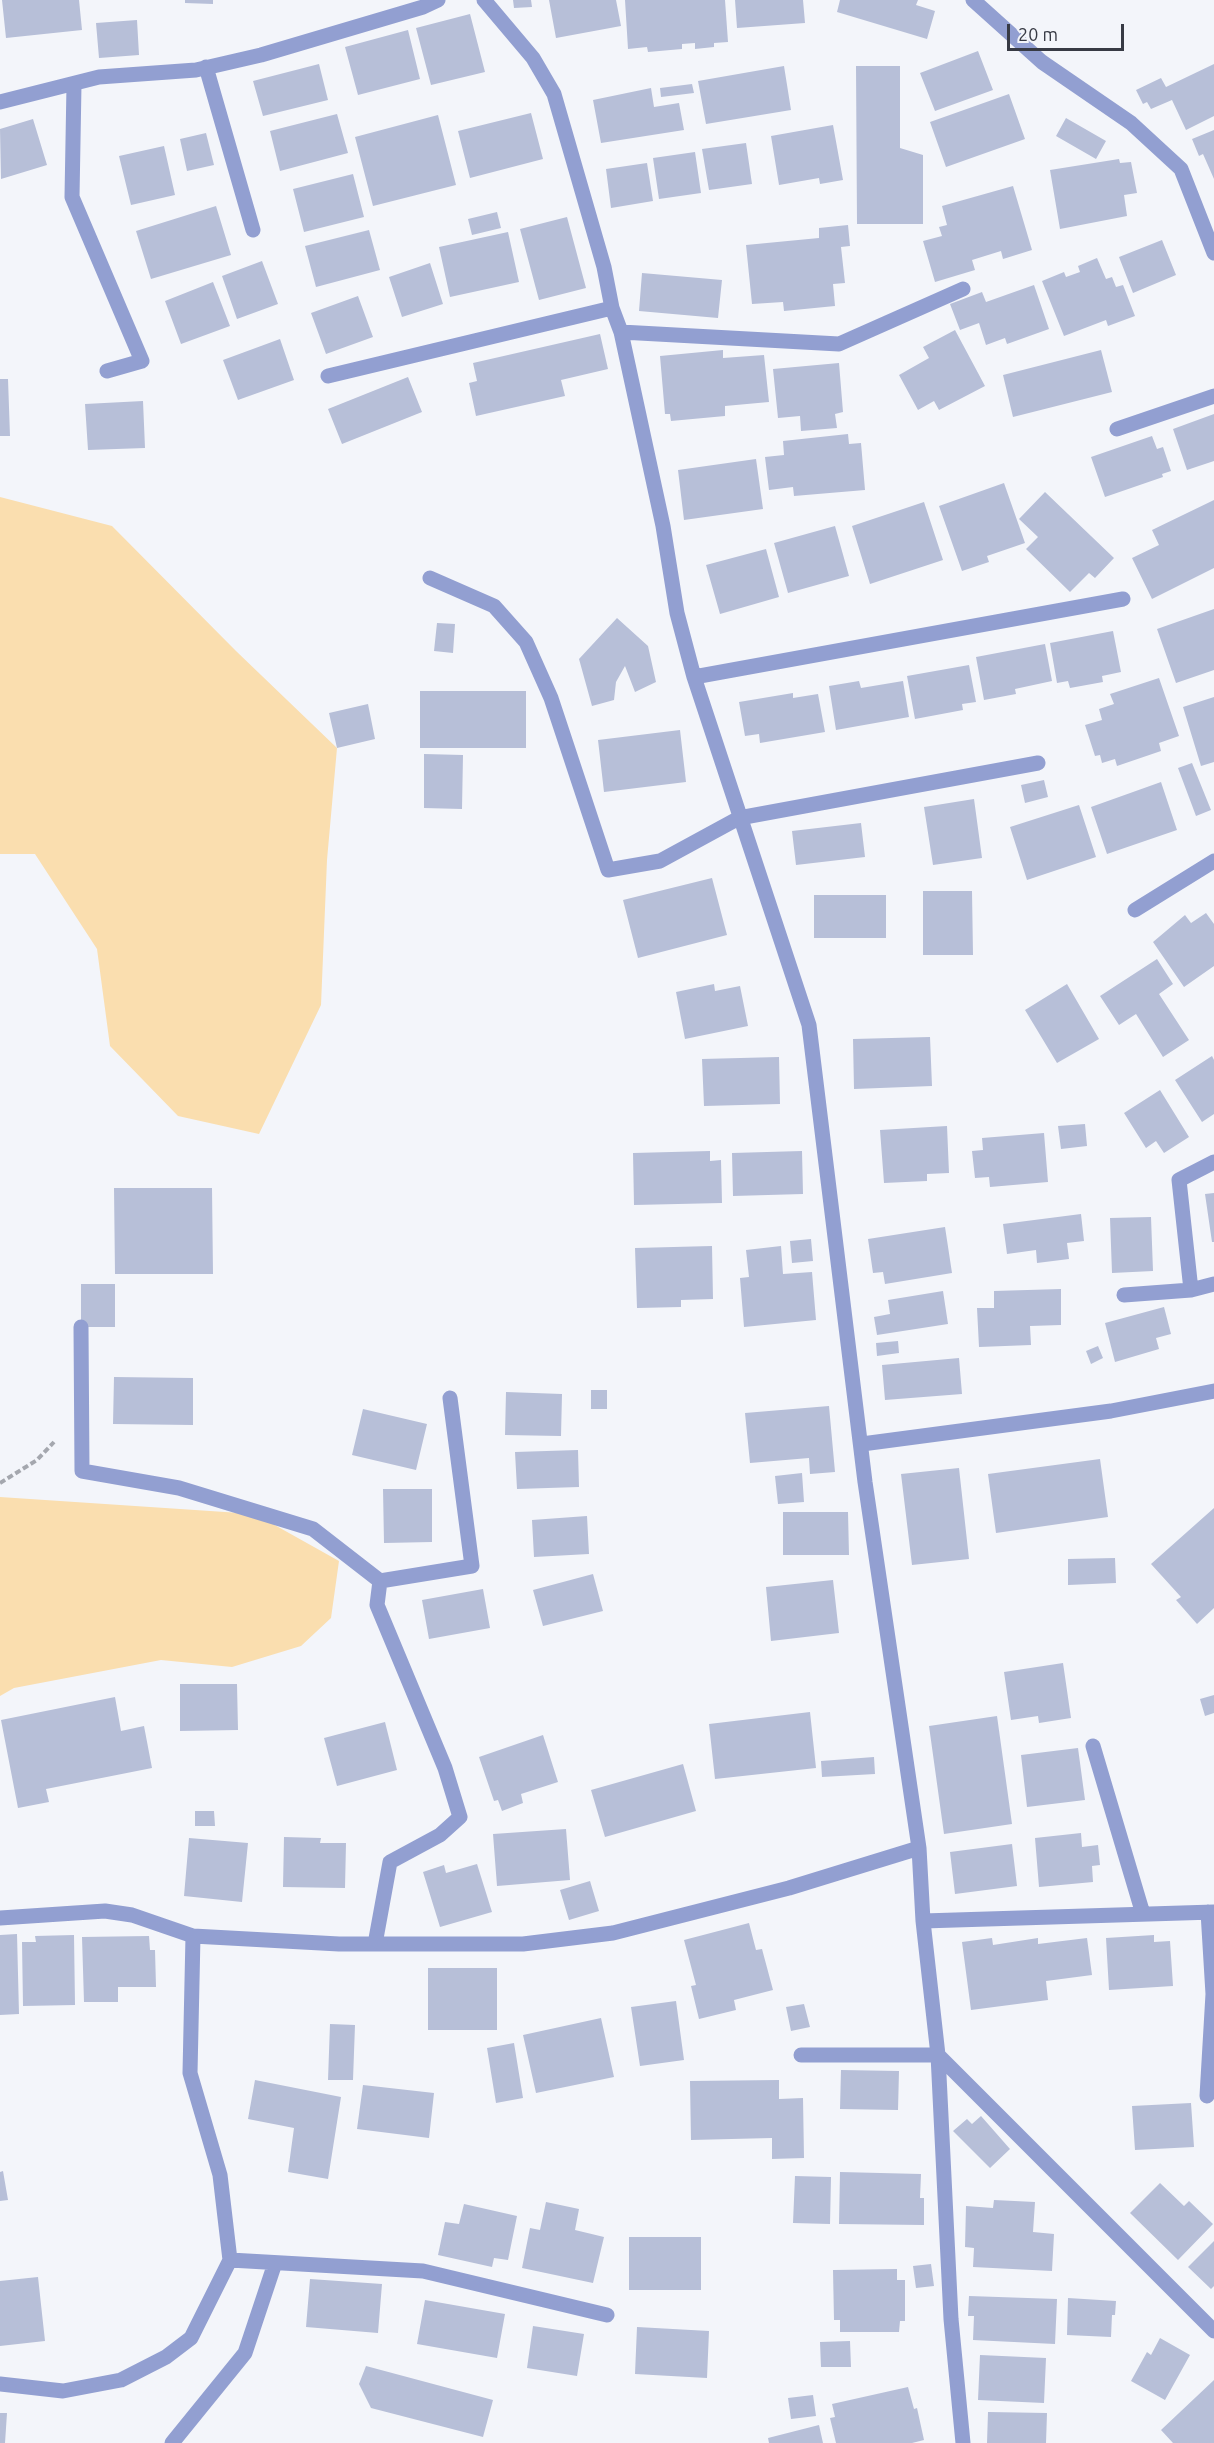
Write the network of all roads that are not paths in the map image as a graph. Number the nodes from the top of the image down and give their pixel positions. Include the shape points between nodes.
1 (438, 0) edge
2 (484, 0) edge
3 (973, 0) edge
4 (206, 67) junction
5 (74, 85) junction
6 (0, 102) edge
7 (253, 230) dead end
8 (1214, 253) edge
9 (963, 289) dead end
10 (612, 308) junction
11 (621, 332) junction
12 (107, 371) dead end
13 (328, 376) dead end
14 (1214, 396) edge
15 (1118, 429) dead end
16 (430, 579) dead end
17 (1123, 599) dead end
18 (694, 677) junction
19 (1038, 763) dead end
20 (739, 818) junction
21 (1214, 861) edge
22 (1135, 910) dead end
23 (1214, 1162) edge
24 (1214, 1284) edge
25 (1191, 1290) junction
26 (1124, 1295) dead end
27 (81, 1327) dead end
28 (1214, 1391) edge
29 (450, 1398) dead end
30 (862, 1444) junction
31 (380, 1581) junction
32 (1093, 1746) dead end
33 (919, 1848) junction
34 (1211, 1912) edge
35 (1143, 1914) junction
36 (0, 1918) edge
37 (923, 1922) junction
38 (193, 1936) junction
39 (375, 1944) junction
40 (801, 2055) dead end
41 (938, 2055) junction
42 (1207, 2096) dead end
43 (230, 2260) junction
44 (274, 2263) junction
45 (607, 2315) dead end
46 (1214, 2331) edge
47 (0, 2384) edge
48 (172, 2443) edge
49 (963, 2443) edge

1 - 4 street via 261,55
2 - 10 street via 533,58 554,94 604,267
3 - 8 street via 1042,62 1131,123 1181,169
4 - 5 street via 99,77
4 - 7 street
5 - 6 street
5 - 12 street via 72,197 142,361
9 - 11 street via 839,344
10 - 11 street
10 - 13 street
11 - 18 street via 663,526 677,613
14 - 15 street
16 - 20 street via 494,606 526,642 551,698 608,870 660,861
17 - 18 street
18 - 20 street
19 - 20 street
20 - 30 street via 809,1026
21 - 22 street
23 - 25 street via 1179,1180
24 - 25 street
25 - 26 street
27 - 31 street via 82,1471 179,1488 313,1529
28 - 30 street via 1111,1411
29 - 31 street via 472,1566
30 - 33 street
31 - 39 street via 376,1605 445,1768 460,1816 440,1835 390,1862
32 - 35 street
33 - 37 street
33 - 39 street via 789,1888 613,1933 523,1944
34 - 35 street
34 - 42 street via 1213,1994
35 - 37 street
36 - 38 street via 105,1911 132,1915
37 - 41 street
38 - 39 street
38 - 43 street via 190,2073 220,2175
40 - 41 street
41 - 46 street
41 - 49 street via 951,2319
43 - 44 street
43 - 47 street via 191,2338 166,2357 121,2380 63,2391
44 - 45 street via 423,2271
44 - 48 street via 245,2353

